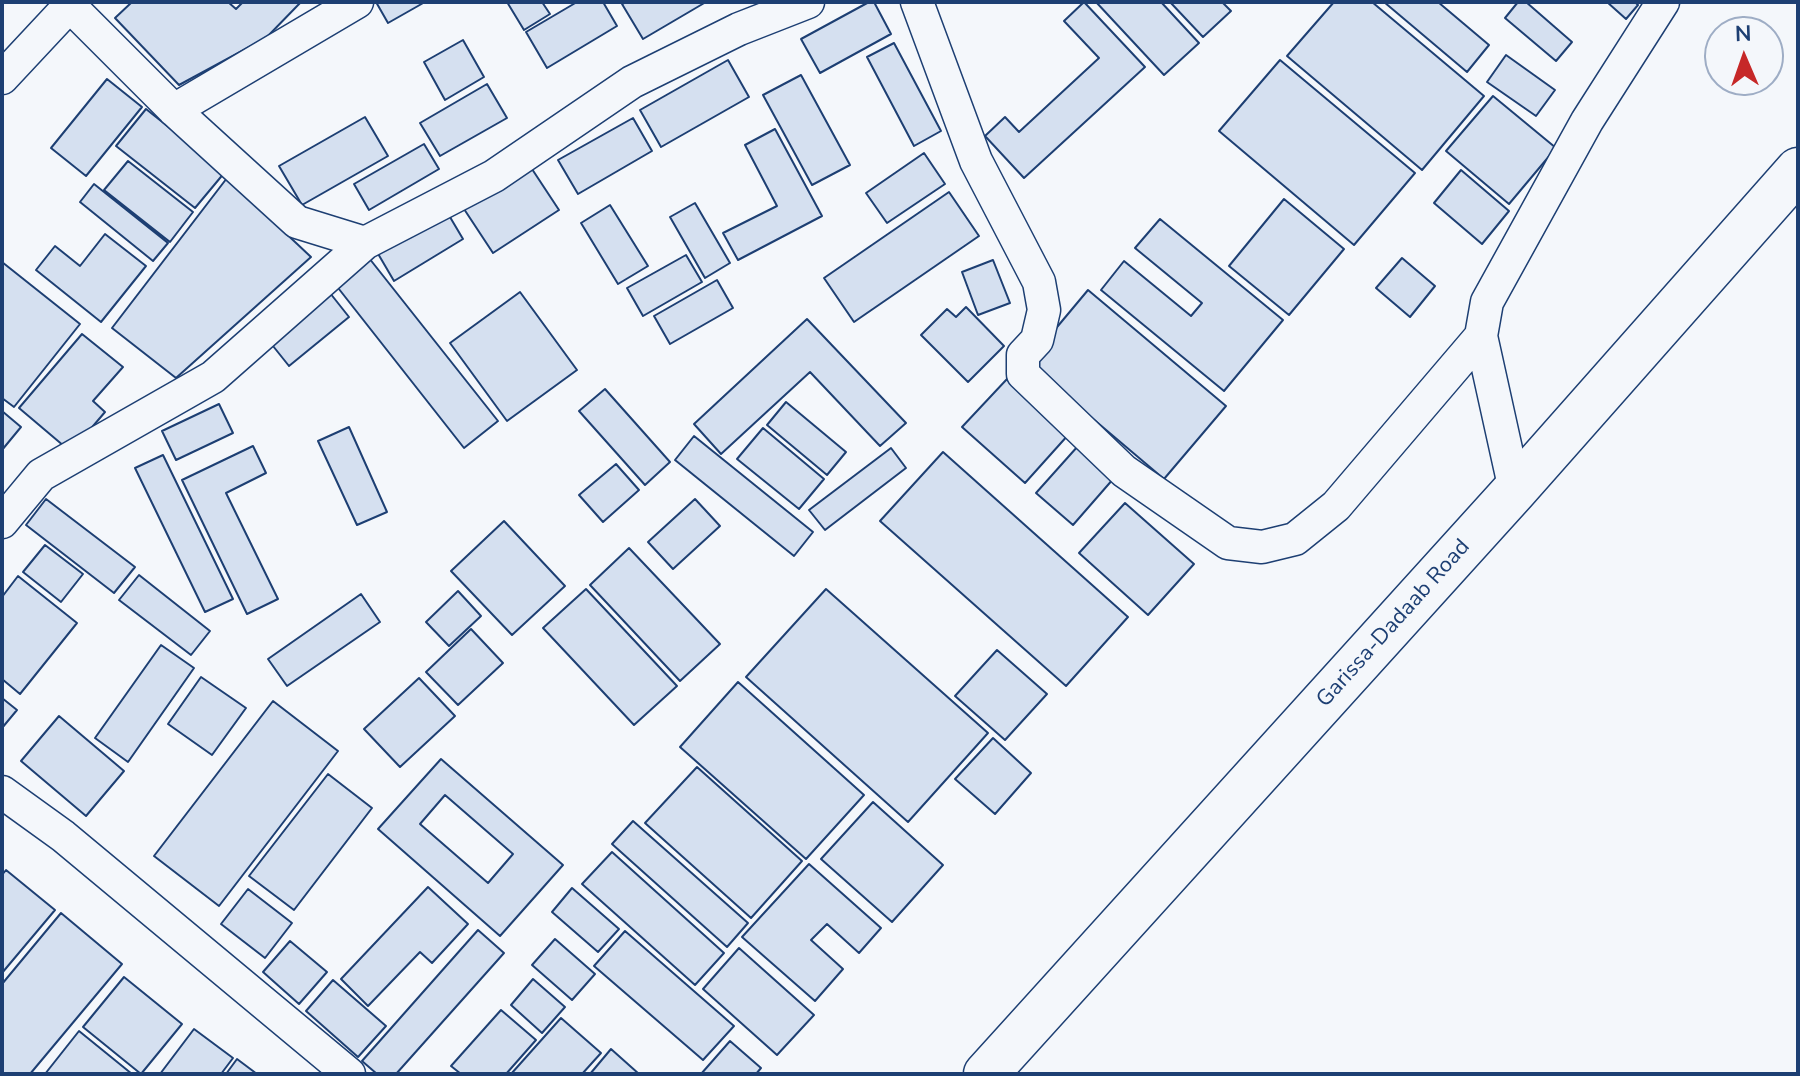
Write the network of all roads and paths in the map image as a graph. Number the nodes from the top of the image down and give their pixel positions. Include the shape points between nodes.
1 (357, 2) edge
2 (808, 2) edge
3 (917, 2) edge
4 (1663, 2) edge
5 (71, 4) edge
6 (2, 78) edge
7 (174, 110) junction
8 (1798, 170) edge
9 (365, 243) junction
10 (1481, 336) junction
11 (1515, 490) junction
12 (2, 522) edge
13 (2, 792) edge
14 (349, 1074) edge
15 (986, 1074) edge

1 - 7 street
2 - 9 street via 632,82 494,176
3 - 10 street via 976,161 1039,282 1044,310 1037,340 1023,355 1023,374 1124,471 1228,543 1262,547 1295,539 1336,506
4 - 10 street via 1587,121 1487,302
5 - 6 street
5 - 7 street
7 - 9 street via 297,222
8 - 11 highway, Garissa-Dadaab Road
9 - 12 street via 213,377 41,475
10 - 11 street
11 - 15 highway, Garissa-Dadaab Road
13 - 14 street via 63,836

